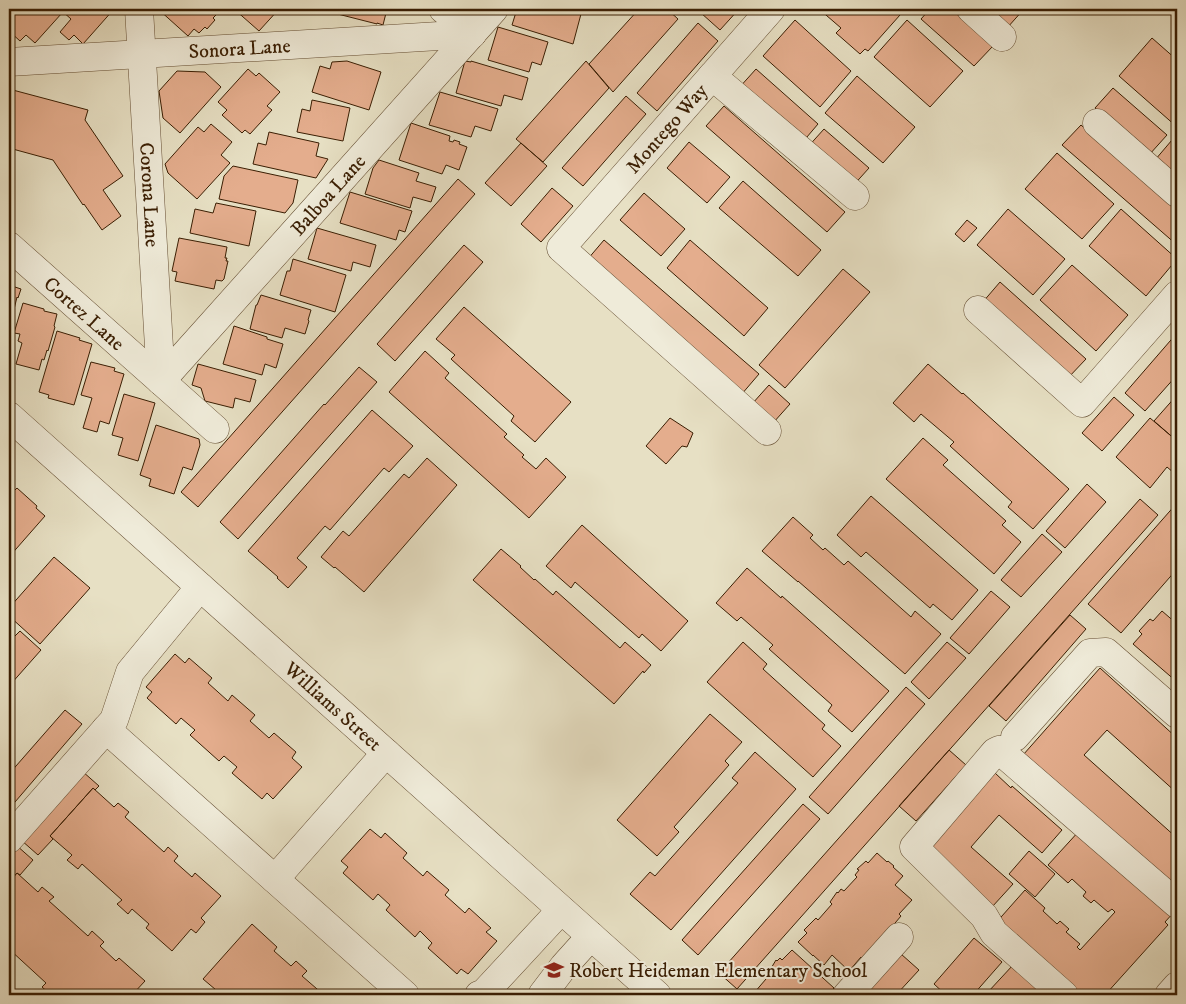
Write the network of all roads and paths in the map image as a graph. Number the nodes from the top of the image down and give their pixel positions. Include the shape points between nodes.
1 (139, 9) edge
2 (443, 9) edge
3 (494, 9) edge
4 (771, 9) edge
5 (971, 9) edge
6 (472, 34) junction
7 (1002, 37) dead end
8 (141, 54) junction
9 (9, 62) edge
10 (712, 76) junction
11 (1097, 123) dead end
12 (1177, 194) edge
13 (855, 196) dead end
14 (9, 246) edge
15 (1177, 295) edge
16 (978, 310) dead end
17 (161, 381) junction
18 (9, 416) edge
19 (215, 429) dead end
20 (767, 431) dead end
21 (200, 587) junction
22 (1177, 714) edge
23 (106, 729) junction
24 (1014, 737) dead end
25 (386, 753) junction
26 (9, 840) edge
27 (275, 879) junction
28 (1177, 904) edge
29 (561, 910) junction
30 (591, 936) junction
31 (899, 937) dead end
32 (1177, 986) edge
33 (405, 995) edge
34 (479, 995) edge
35 (541, 995) edge
36 (657, 995) edge
37 (847, 995) edge
38 (1064, 995) edge
39 (1169, 995) edge

1 - 8 street, Corona Lane
2 - 6 street
3 - 6 street, Balboa Lane
4 - 10 street, Montego Way
5 - 7 street
6 - 8 street, Sonora Lane
6 - 17 street, Balboa Lane
8 - 9 street, Sonora Lane
8 - 17 street, Corona Lane
10 - 13 street
10 - 20 street, Montego Way via 561,248
11 - 12 street
14 - 17 street, Cortez Lane
15 - 16 street via 1082,403
17 - 19 street, Cortez Lane
18 - 21 street, Williams Street
21 - 23 street via 130,672 114,720
21 - 25 street, Williams Street
22 - 24 street via 1106,652 1090,653
23 - 26 street
23 - 27 street
25 - 27 street
25 - 29 street, Williams Street
27 - 33 street
28 - 38 street via 999,750 995,752 914,847 984,916 994,932
29 - 30 street, Williams Street
29 - 34 street
30 - 35 street
30 - 36 street, Williams Street
31 - 37 street
32 - 39 street

